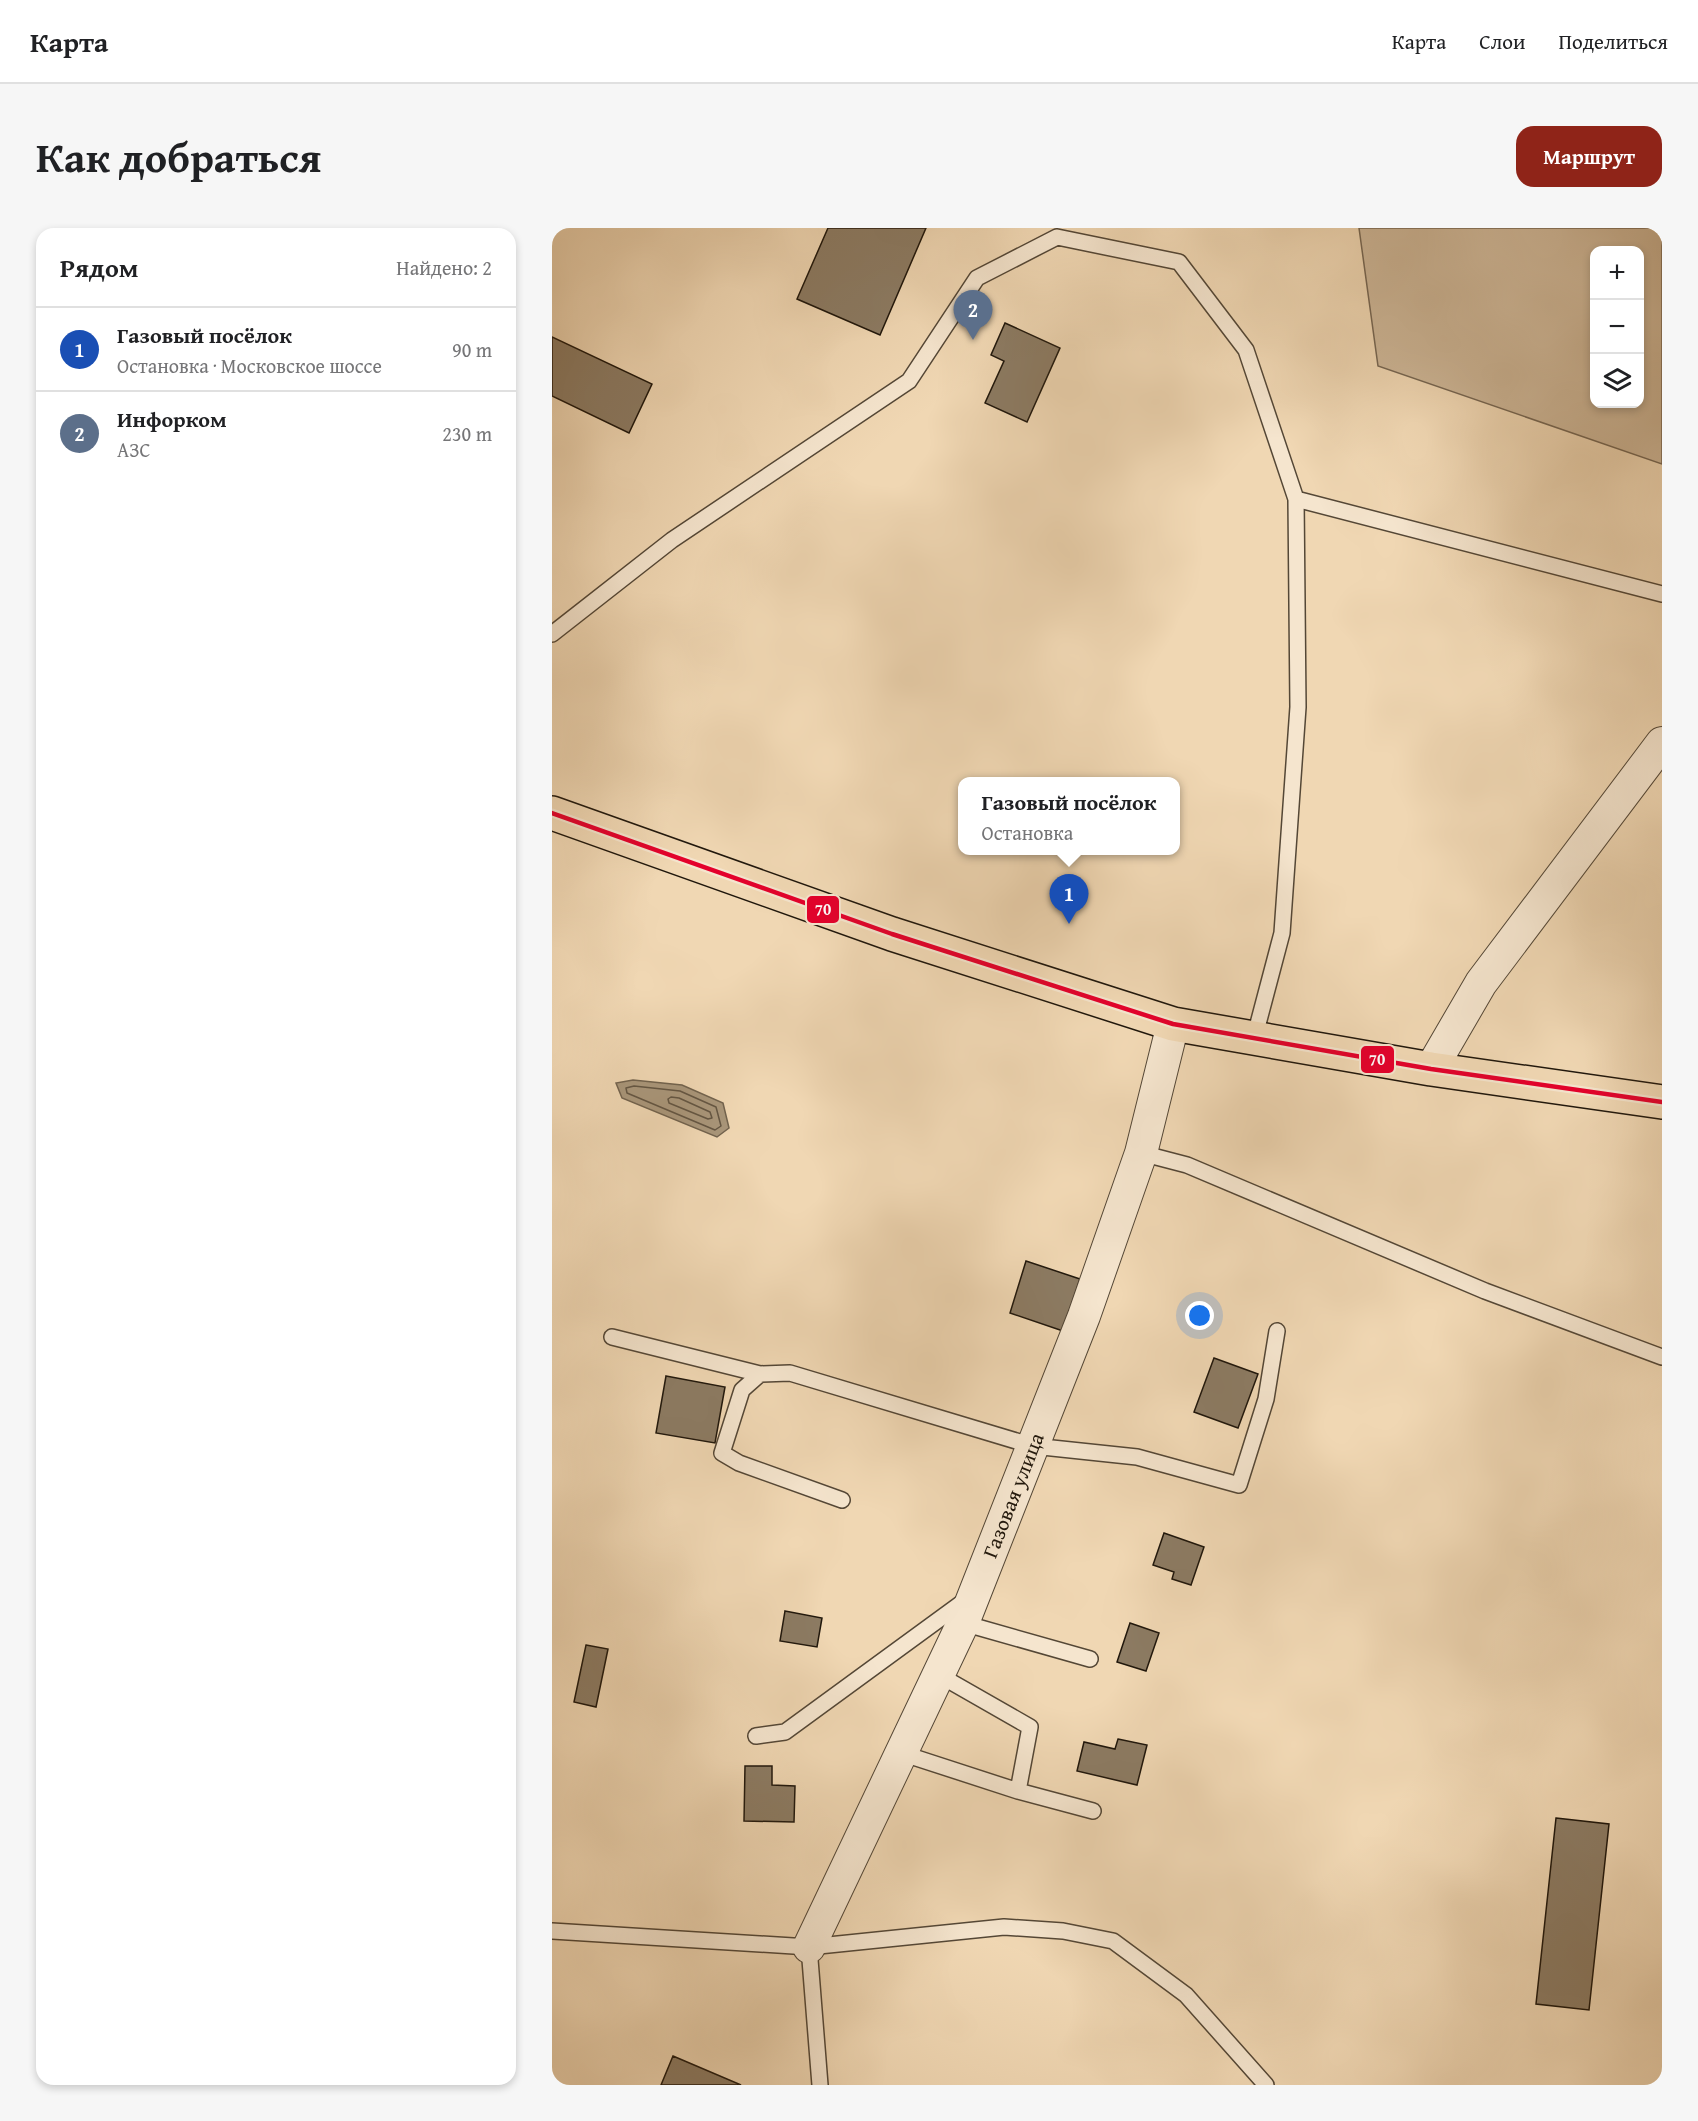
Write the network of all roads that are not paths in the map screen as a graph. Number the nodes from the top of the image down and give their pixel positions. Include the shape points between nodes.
1 (1296, 499) junction
2 (1662, 594) edge
3 (552, 634) edge
4 (1662, 743) edge
5 (552, 813) edge
6 (1173, 1024) junction
7 (1254, 1039) junction
8 (1431, 1069) junction
9 (1662, 1102) edge
10 (1141, 1153) junction
11 (1277, 1330) dead end
12 (612, 1337) dead end
13 (1662, 1357) edge
14 (760, 1374) junction
15 (1033, 1446) junction
16 (842, 1500) dead end
17 (974, 1594) junction
18 (963, 1623) junction
19 (1090, 1659) dead end
20 (939, 1675) junction
21 (756, 1736) dead end
22 (902, 1753) junction
23 (1018, 1791) junction
24 (1093, 1811) dead end
25 (552, 1931) edge
26 (809, 1947) junction
27 (820, 2085) edge
28 (1266, 2085) edge

1 - 2 lane
1 - 3 lane via 1246,350 1179,262 1057,237 977,278 909,381 672,540
1 - 7 lane via 1298,708 1282,933
4 - 8 street via 1480,983
5 - 6 highway via 892,934
6 - 7 highway
6 - 10 street, Газовая улица
7 - 8 highway
8 - 9 highway
10 - 13 lane via 1187,1165 1485,1291
10 - 15 street, Газовая улица
11 - 15 lane via 1266,1399 1239,1485 1137,1456
12 - 14 lane
14 - 15 lane via 790,1373
14 - 16 lane via 742,1390 722,1453 739,1463
15 - 17 street, Газовая улица
17 - 18 street, Газовая улица
17 - 21 lane via 785,1732
18 - 19 lane
18 - 20 street, Газовая улица
20 - 22 street, Газовая улица
20 - 23 lane via 1030,1727
22 - 23 lane
22 - 26 street, Газовая улица
23 - 24 lane
25 - 26 lane
26 - 27 lane
26 - 28 lane via 1004,1927 1063,1931 1113,1941 1186,1995

